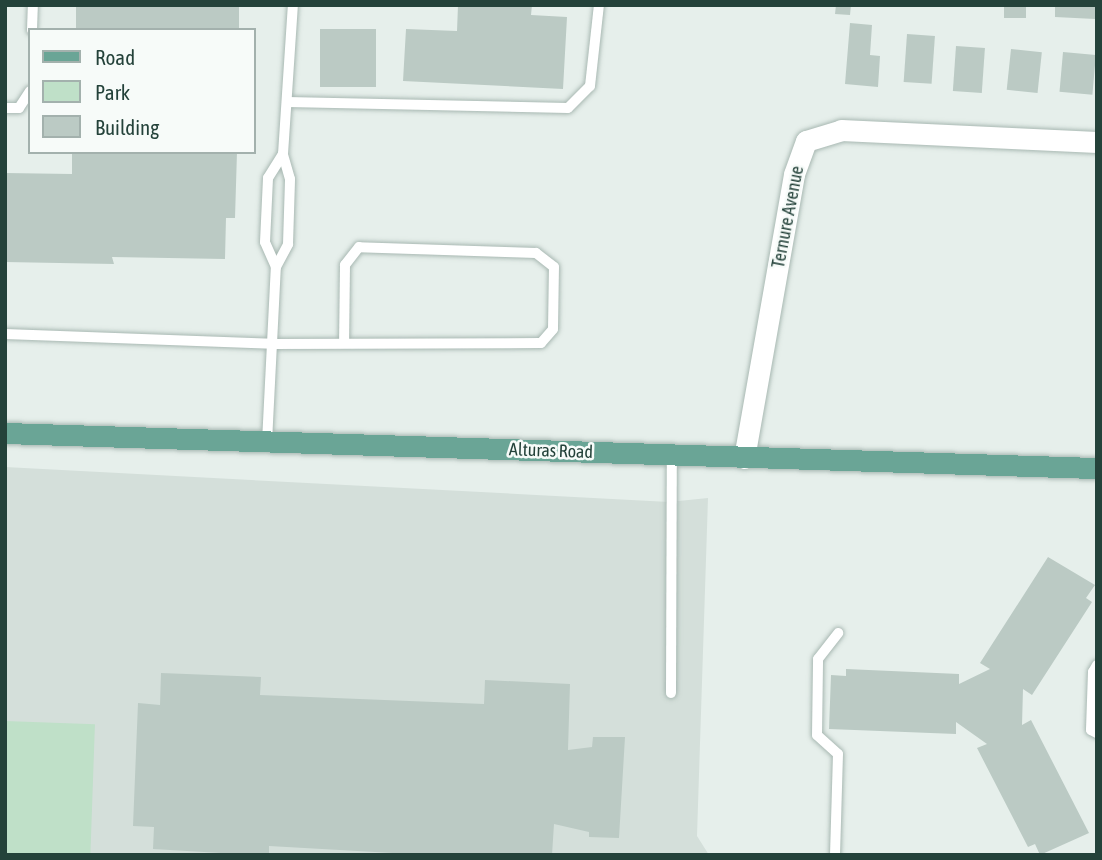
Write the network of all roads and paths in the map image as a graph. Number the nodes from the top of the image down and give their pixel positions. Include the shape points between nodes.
1 (33, 5) edge
2 (293, 5) edge
3 (599, 5) edge
4 (32, 28) edge
5 (28, 94) edge
6 (287, 102) junction
7 (5, 108) edge
8 (1097, 142) edge
9 (283, 154) junction
10 (276, 267) junction
11 (5, 334) edge
12 (344, 342) junction
13 (272, 344) junction
14 (5, 433) edge
15 (267, 442) junction
16 (672, 456) junction
17 (744, 458) junction
18 (1097, 468) edge
19 (838, 633) dead end
20 (1097, 665) edge
21 (671, 693) dead end
22 (1097, 733) edge
23 (835, 855) edge

1 - 4 lane
2 - 6 lane
3 - 6 lane via 590,86 568,108
5 - 7 lane via 19,108
6 - 9 lane
8 - 17 street, Ternure Avenue via 841,130 806,141 794,174
9 - 10 lane via 290,179 288,244
9 - 10 lane via 268,178 265,242
10 - 13 lane
11 - 13 lane
12 - 12 lane via 541,343 553,329 554,267 536,253 359,247 345,265
12 - 13 lane
13 - 15 lane
14 - 15 main road, Alturas Road
15 - 16 main road, Alturas Road
16 - 17 main road, Alturas Road
16 - 21 lane
17 - 18 main road, Alturas Road
19 - 23 lane via 818,659 817,735 838,754
20 - 22 lane via 1091,730

